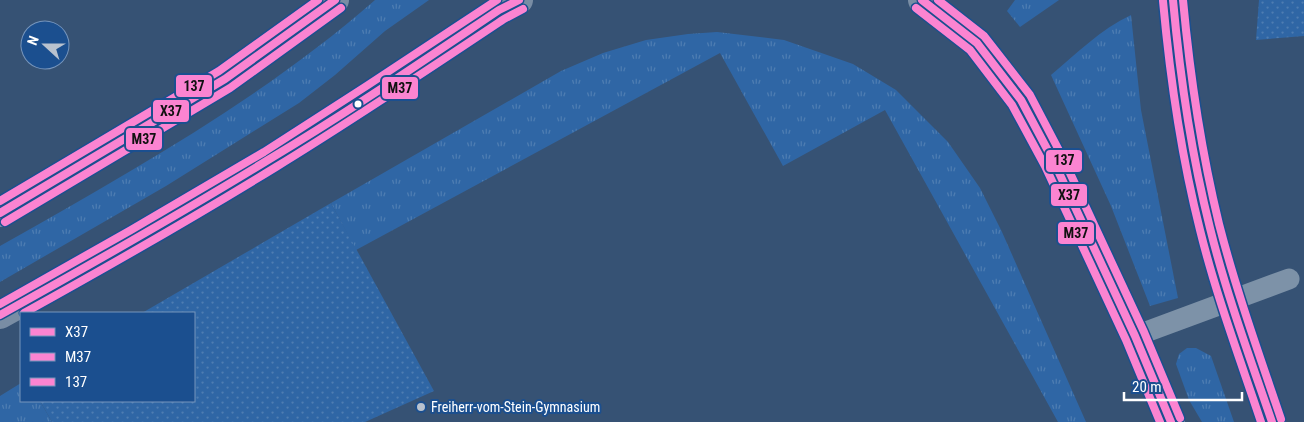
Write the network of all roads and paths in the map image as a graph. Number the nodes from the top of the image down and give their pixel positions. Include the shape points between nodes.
1 (335, 0) edge
2 (519, 0) edge
3 (922, 0) edge
4 (1174, 0) edge
5 (0, 213) edge
6 (1290, 279) dead end
7 (1231, 301) junction
8 (0, 315) edge
9 (1135, 336) junction
10 (1171, 422) edge
11 (1272, 422) edge

1 - 5 main road via 226,79
2 - 8 main road via 282,152
3 - 9 main road via 977,44 1021,100 1054,162
4 - 7 main road via 1193,154
6 - 7 lane
7 - 9 lane
7 - 11 main road
9 - 10 main road

